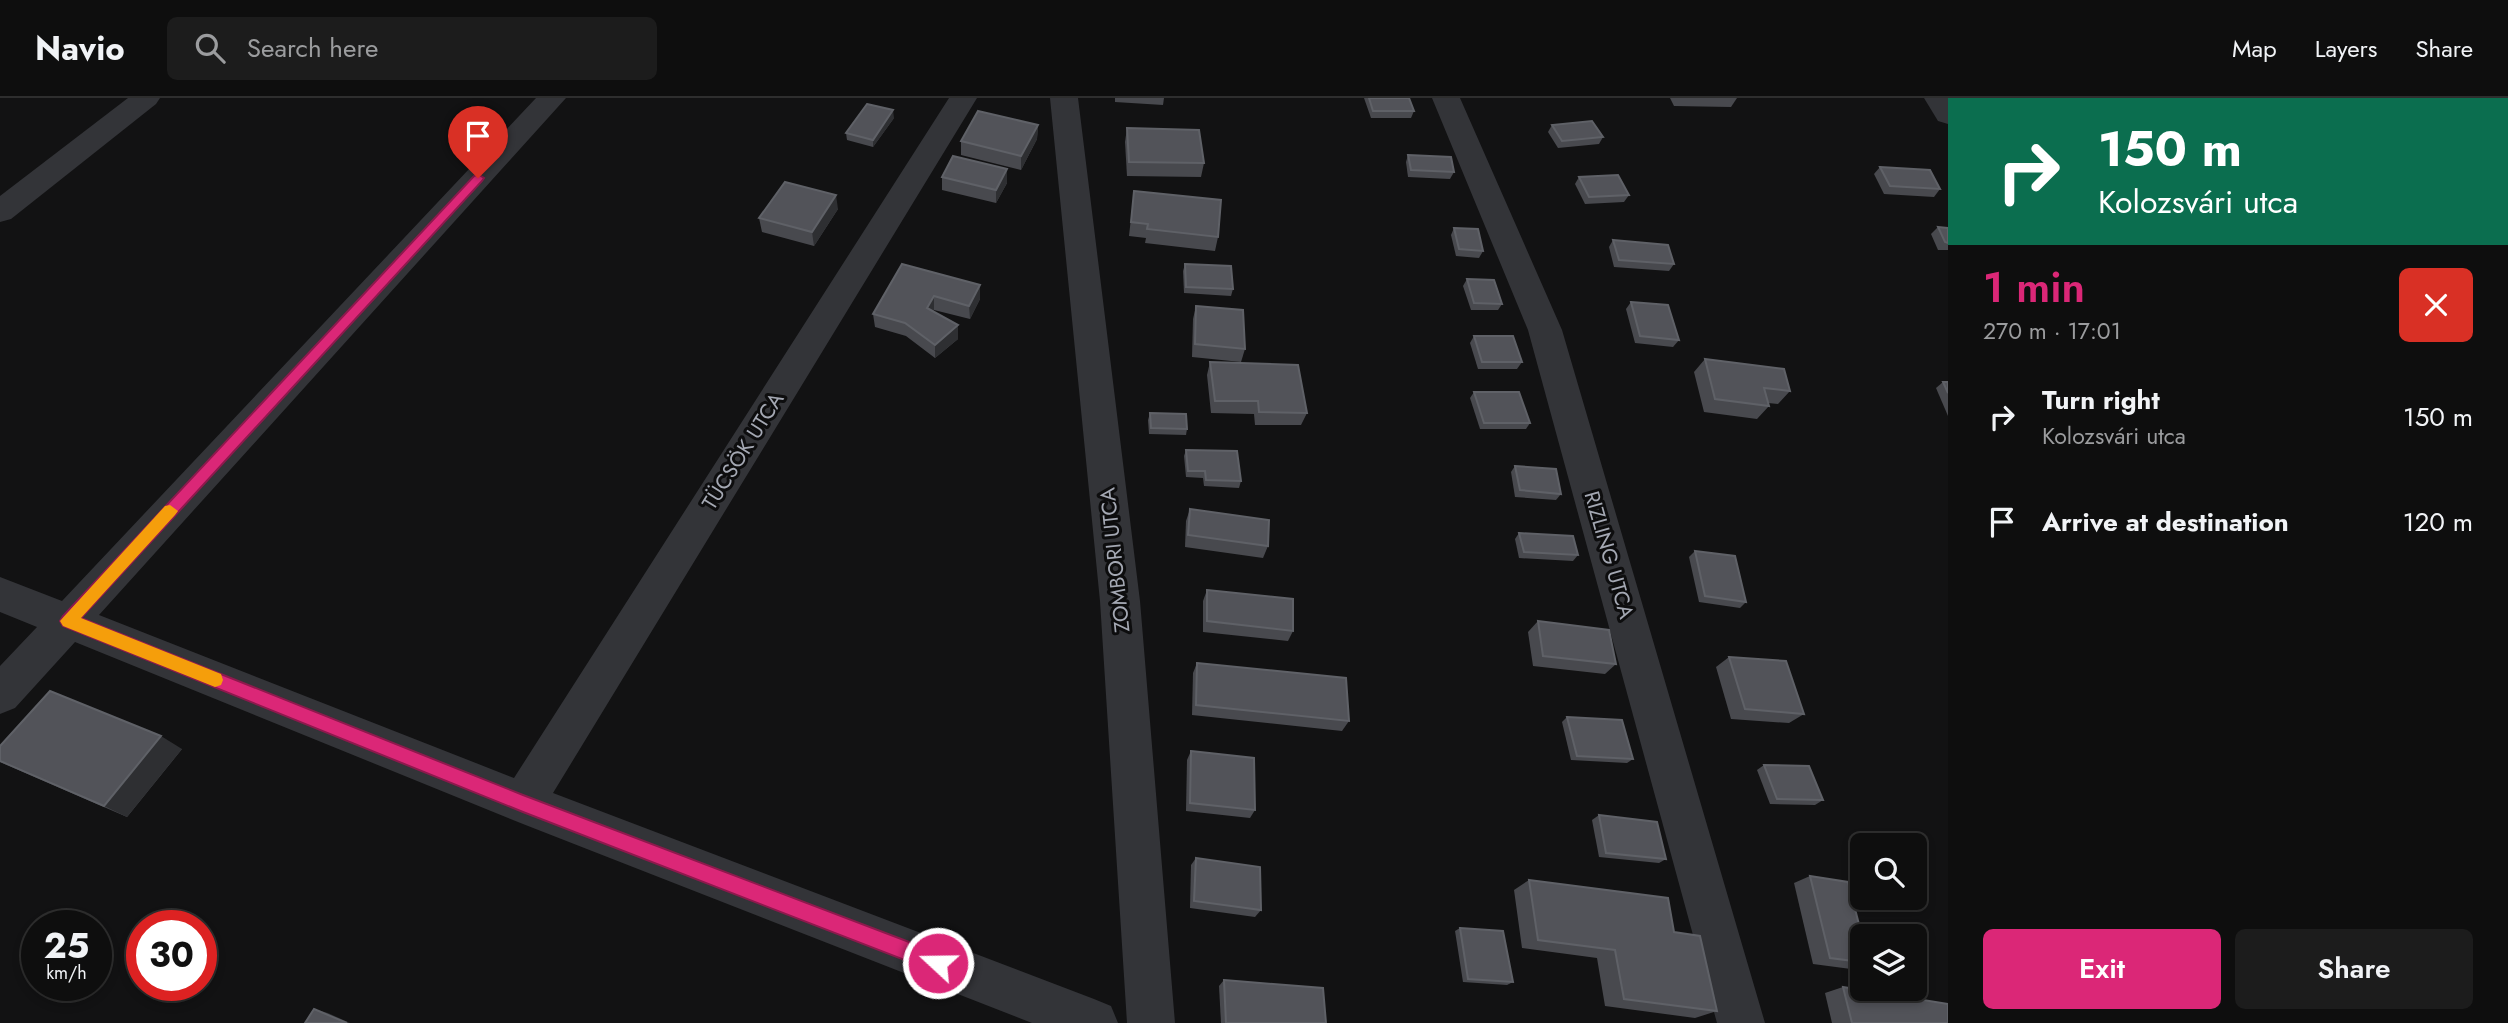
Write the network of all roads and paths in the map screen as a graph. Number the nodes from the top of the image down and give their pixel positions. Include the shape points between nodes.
1 (146, 98) edge
2 (552, 98) edge
3 (963, 98) edge
4 (1063, 98) edge
5 (1446, 98) edge
6 (1938, 98) edge
7 (1948, 115) edge
8 (0, 212) edge
9 (0, 594) edge
10 (68, 621) junction
11 (0, 695) edge
12 (523, 803) junction
13 (1094, 1023) edge
14 (1151, 1023) edge
15 (1741, 1023) edge

1 - 8 street
2 - 10 street
3 - 12 street, TÜCSÖK UTCA
4 - 14 street, ZOMBORI UTCA via 1120,601
5 - 15 street, RIZLING UTCA via 1545,330
6 - 7 street
9 - 10 street
10 - 11 street
10 - 12 street
12 - 13 street

